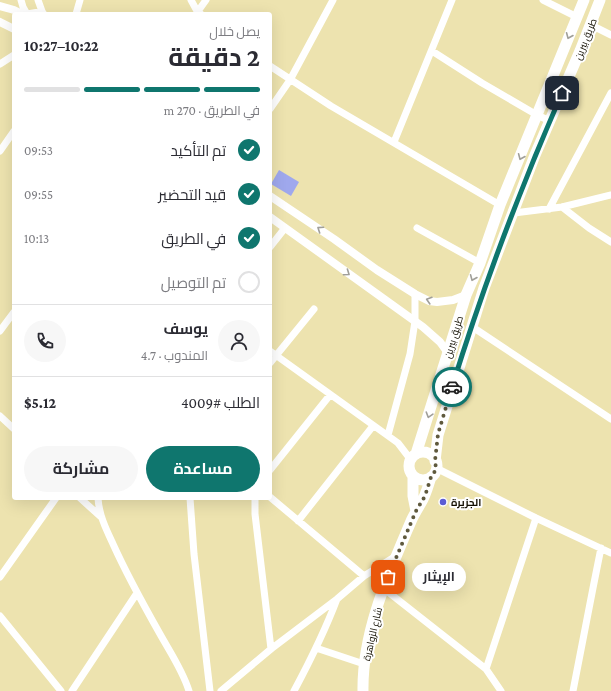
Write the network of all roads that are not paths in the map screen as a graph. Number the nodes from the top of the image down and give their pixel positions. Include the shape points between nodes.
1 (21, 0) edge
2 (38, 0) edge
3 (80, 0) edge
4 (191, 0) edge
5 (206, 0) edge
6 (333, 0) edge
7 (452, 0) edge
8 (543, 0) edge
9 (584, 0) edge
10 (600, 0) edge
11 (0, 6) edge
12 (18, 12) edge
13 (26, 12) edge
14 (42, 12) edge
15 (77, 12) edge
16 (197, 12) edge
17 (199, 12) edge
18 (577, 17) junction
19 (0, 22) edge
20 (591, 24) junction
21 (12, 28) edge
22 (611, 35) edge
23 (432, 51) junction
24 (12, 56) edge
25 (0, 64) edge
26 (272, 67) edge
27 (290, 80) junction
28 (611, 93) edge
29 (272, 106) edge
30 (537, 115) junction
31 (550, 121) junction
32 (12, 134) edge
33 (394, 142) junction
34 (0, 151) edge
35 (611, 195) edge
36 (272, 197) edge
37 (500, 205) junction
38 (562, 207) junction
39 (549, 209) junction
40 (514, 213) junction
41 (272, 218) edge
42 (285, 228) junction
43 (417, 228) dead end
44 (611, 242) edge
45 (272, 244) edge
46 (480, 263) junction
47 (415, 294) junction
48 (466, 295) junction
49 (314, 309) dead end
50 (12, 315) edge
51 (415, 321) junction
52 (471, 326) junction
53 (0, 331) edge
54 (272, 353) edge
55 (448, 353) junction
56 (276, 356) junction
57 (272, 361) edge
58 (330, 395) junction
59 (0, 416) edge
60 (611, 419) edge
61 (12, 426) edge
62 (373, 426) junction
63 (388, 435) junction
64 (413, 457) junction
65 (272, 468) edge
66 (434, 469) junction
67 (413, 476) junction
68 (272, 499) edge
69 (55, 500) edge
70 (82, 500) edge
71 (98, 500) edge
72 (190, 500) edge
73 (255, 500) edge
74 (416, 511) junction
75 (101, 517) junction
76 (536, 518) junction
77 (298, 521) junction
78 (601, 548) junction
79 (611, 553) edge
80 (397, 556) junction
81 (364, 576) junction
82 (0, 577) edge
83 (383, 588) junction
84 (137, 593) junction
85 (337, 599) junction
86 (0, 616) edge
87 (316, 648) junction
88 (270, 650) junction
89 (364, 664) junction
90 (486, 669) junction
91 (62, 691) edge
92 (72, 691) edge
93 (189, 691) edge
94 (210, 691) edge
95 (221, 691) edge
96 (294, 691) edge
97 (363, 691) edge
98 (500, 691) edge
99 (574, 691) edge

1 - 13 street
2 - 14 street
3 - 15 street
4 - 16 street
5 - 17 street
6 - 27 street
7 - 23 street
8 - 18 street
9 - 18 main road, طريق بيرين
10 - 20 main road, طريق بيرين
11 - 12 street
18 -> 30 main road, طريق بيرين
19 - 21 street
20 - 22 street
20 - 31 main road, طريق بيرين
23 - 30 street
23 - 33 street
24 - 25 street
26 - 27 street
27 - 29 street
27 - 33 street
28 - 39 street
30 - 31 street
30 -> 37 main road, طريق بيرين
31 - 40 main road, طريق بيرين
32 - 34 street
33 - 37 street
35 - 38 street
47 -> 36 street
37 - 46 main road, طريق بيرين
38 - 39 street
38 - 44 street
39 - 40 street
40 - 52 main road, طريق بيرين
41 - 42 street
42 - 45 street
42 -> 51 street
43 - 46 street
46 -> 48 main road, طريق بيرين
48 -> 47 street via 437,302
47 - 51 street
48 - 55 main road, طريق بيرين
49 - 56 street
50 - 53 street
51 - 55 street via 437,339
51 - 63 street via 406,371
52 - 60 street
52 - 66 main road, طريق بيرين via 438,434
54 - 56 street
55 -> 64 main road, طريق بيرين
56 - 57 street
56 - 58 street
58 - 62 street
58 - 65 street
59 - 61 street
62 - 63 street
62 - 77 street
63 - 64 street
64 - 66 main road via 427,453 433,458
64 - 67 main road via 409,469
66 - 67 main road via 424,480
66 - 74 main road, شارع الزواهرة via 425,496
66 - 76 street
67 - 74 main road
68 - 77 street
69 - 82 street
70 - 75 street
71 - 75 street
72 - 94 street
73 - 88 street
74 - 80 main road, شارع الزواهرة
75 - 84 street
76 - 78 street
76 - 90 street
77 - 81 street
78 - 79 street
78 - 99 street
80 - 81 street
80 - 83 main road, شارع الزواهرة
81 - 85 street
83 - 89 main road, شارع الزواهرة
83 - 90 street
84 - 92 street
84 - 93 street via 178,666
85 - 87 street
85 - 88 street
86 - 91 street
87 - 89 street
87 - 96 street
88 - 95 street
89 - 97 main road, شارع الزواهرة
90 - 98 street

